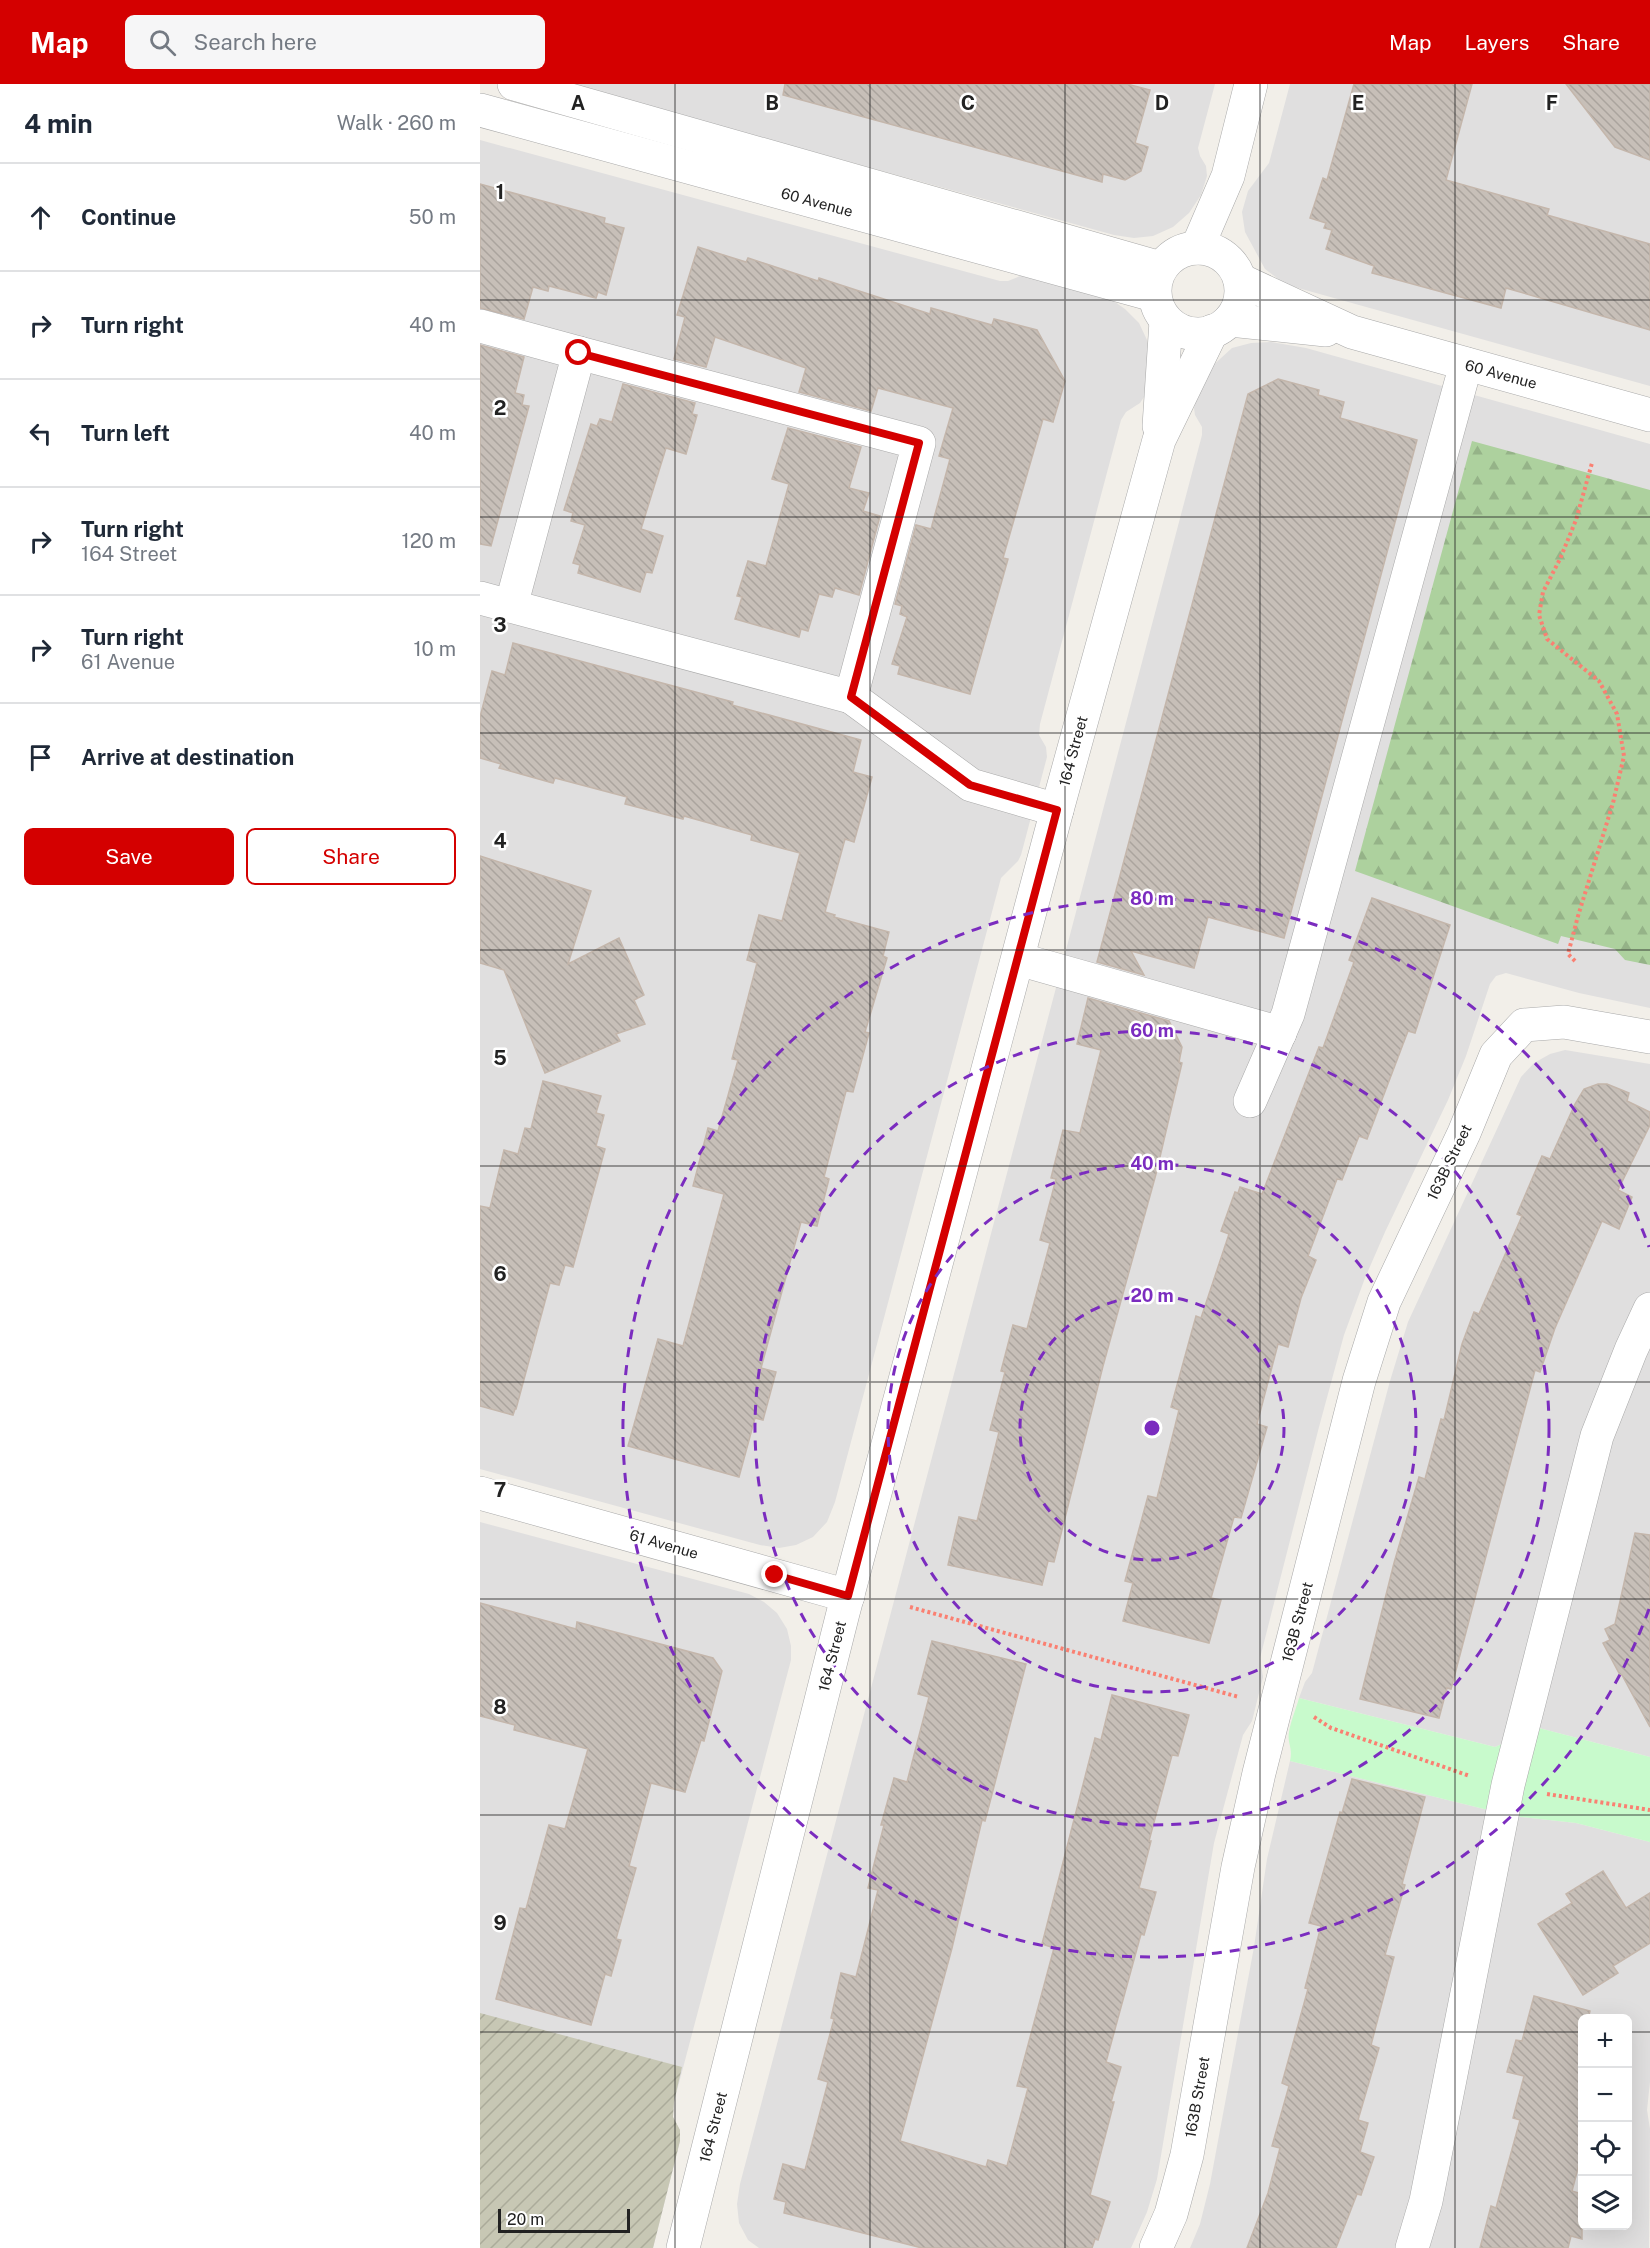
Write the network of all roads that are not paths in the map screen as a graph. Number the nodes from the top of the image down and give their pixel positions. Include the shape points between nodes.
1 (514, 84) edge
2 (1251, 84) edge
3 (480, 110) edge
4 (1220, 261) junction
5 (1160, 294) junction
6 (480, 326) edge
7 (1221, 326) junction
8 (1352, 332) junction
9 (579, 353) junction
10 (1466, 364) junction
11 (1650, 415) edge
12 (1159, 440) junction
13 (480, 598) edge
14 (511, 606) junction
15 (851, 697) junction
16 (1057, 810) junction
17 (1018, 959) junction
18 (1280, 1033) junction
19 (1650, 1037) edge
20 (1250, 1101) dead end
21 (1650, 1309) edge
22 (480, 1493) edge
23 (848, 1596) junction
24 (683, 2248) edge
25 (1156, 2248) edge
26 (1412, 2248) edge

1 - 5 street, 60 Avenue
2 - 4 street via 1228,176
3 - 5 street, 60 Avenue
4 - 5 street via 1183,250 1171,257
4 - 7 street via 1241,294 1238,308
4 - 8 street, 60 Avenue
5 - 7 street via 1177,329 1205,334
5 - 12 street, 164 Street
6 - 9 street
7 - 8 street, 60 Avenue
7 - 12 street, 164 Street
8 - 10 street, 60 Avenue
9 - 14 street
9 - 15 street via 919,443
10 - 11 street, 60 Avenue
10 - 18 street
12 - 16 street, 164 Street
13 - 14 street
14 - 15 street
15 - 16 street via 970,785
16 - 17 street, 164 Street
17 - 18 street
17 - 23 street, 164 Street
18 - 20 street
19 - 25 street, 163B Street via 1564,1022 1524,1025 1496,1055 1464,1134 1384,1302 1359,1381 1256,1783 1187,2155 1171,2214
21 - 26 street via 1597,1436 1511,1773 1426,2201
22 - 23 street, 61 Avenue
23 - 24 street, 164 Street

